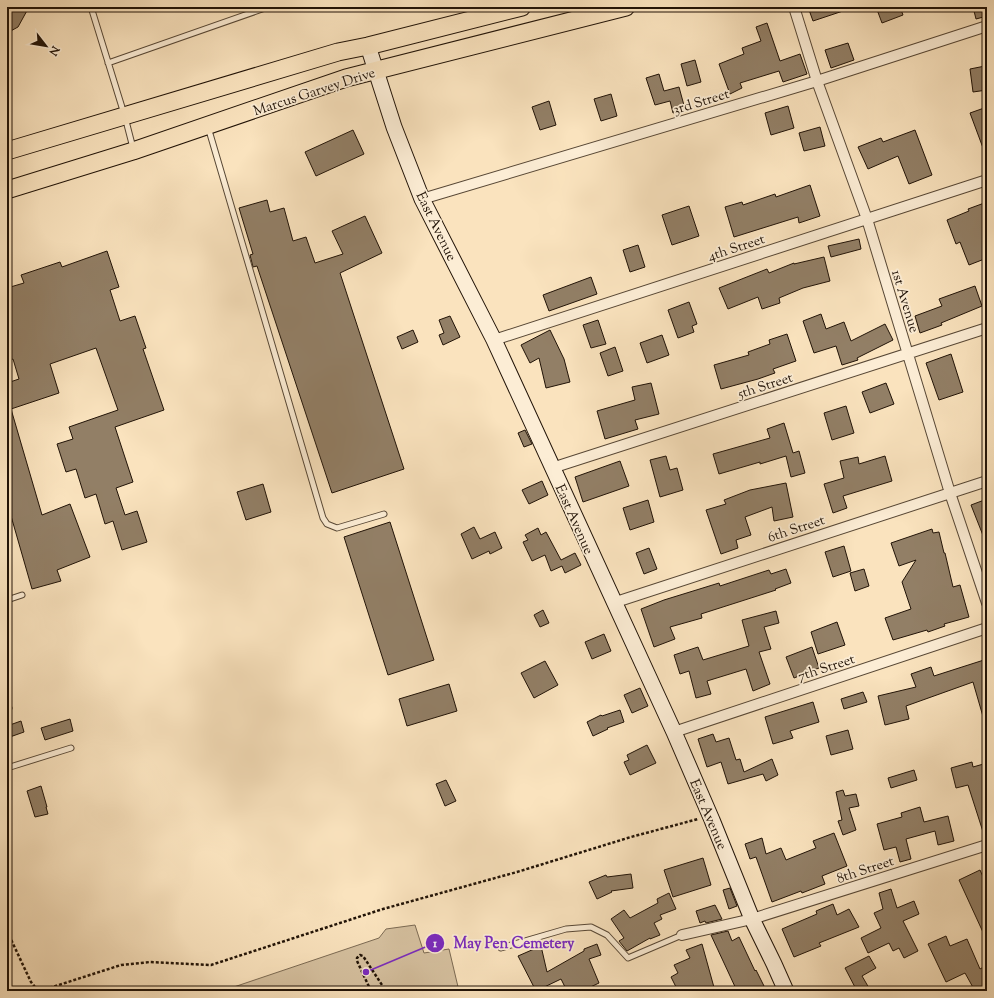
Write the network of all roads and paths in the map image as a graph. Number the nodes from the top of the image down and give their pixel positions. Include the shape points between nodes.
1 (91, 7) edge
2 (268, 7) edge
3 (520, 7) edge
4 (626, 7) edge
5 (794, 7) edge
6 (987, 26) edge
7 (368, 46) junction
8 (108, 63) junction
9 (377, 71) junction
10 (817, 81) junction
11 (124, 116) junction
12 (208, 126) junction
13 (7, 151) edge
14 (133, 151) junction
15 (987, 180) edge
16 (7, 190) edge
17 (422, 199) junction
18 (867, 219) junction
19 (987, 328) edge
20 (494, 340) junction
21 (907, 354) junction
22 (552, 468) junction
23 (987, 481) edge
24 (950, 493) junction
25 (384, 514) dead end
26 (22, 595) dead end
27 (7, 600) edge
28 (613, 603) junction
29 (987, 604) edge
30 (987, 628) edge
31 (674, 732) junction
32 (71, 748) dead end
33 (7, 768) edge
34 (710, 816) junction
35 (987, 845) edge
36 (752, 919) junction
37 (7, 931) edge
38 (682, 935) joint
39 (501, 948) dead end
40 (39, 991) edge
41 (371, 991) edge
42 (386, 991) edge
43 (786, 991) edge

1 - 8 lane
2 - 8 lane
3 - 7 highway, Marcus Garvey Drive
4 - 9 highway, Marcus Garvey Drive
5 - 10 street, 1st Avenue
6 - 10 street, 3rd Street
7 - 9 main road, East Avenue
7 - 11 highway, Marcus Garvey Drive via 338,52
8 - 11 lane
9 - 12 highway, Marcus Garvey Drive via 346,78
9 - 17 main road, East Avenue via 394,127
10 - 17 street, 3rd Street
10 - 18 street, 1st Avenue
11 - 13 highway, Marcus Garvey Drive
11 - 14 lane
12 - 14 highway, Marcus Garvey Drive
12 - 25 lane via 323,518 327,524 337,528
14 - 16 highway, Marcus Garvey Drive
15 - 18 street, 4th Street
17 - 20 main road, East Avenue
18 - 20 street, 4th Street
18 - 21 street, 1st Avenue
19 - 21 street, 5th Street
20 - 22 main road, East Avenue
21 - 22 street, 5th Street
21 - 24 street, 1st Avenue
22 - 28 main road, East Avenue
23 - 24 street, 6th Street
24 - 28 street, 6th Street
24 - 29 street, 1st Avenue
26 - 27 lane
28 - 31 main road, East Avenue
30 - 31 street, 7th Street
31 - 34 main road, East Avenue
32 - 33 lane
34 - 36 main road, East Avenue
34 - 40 path via 383,909 211,965 150,962 121,966
35 - 36 street, 8th Street
36 - 38 street, 8th Street
36 - 43 main road, East Avenue
37 - 40 path via 31,982
38 - 39 lane via 628,958 608,935 591,927 566,929
41 - 42 path via 357,961 360,956 363,956

